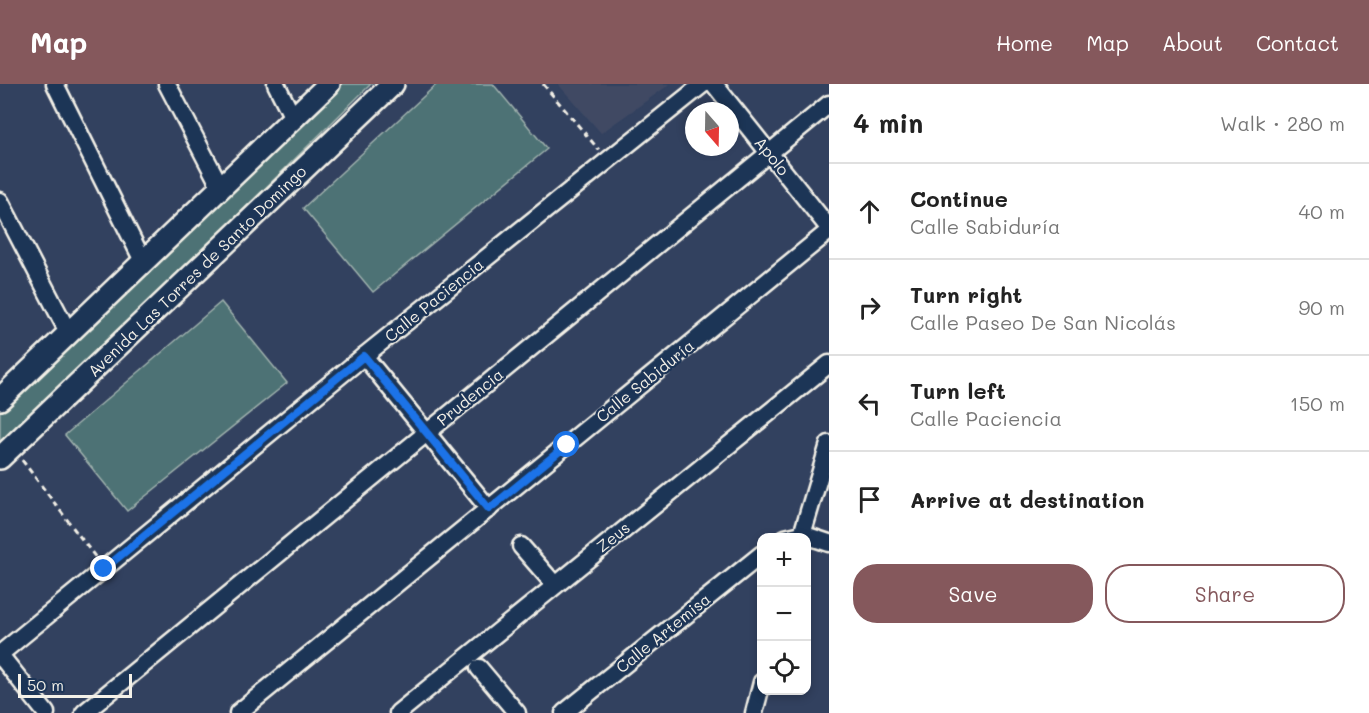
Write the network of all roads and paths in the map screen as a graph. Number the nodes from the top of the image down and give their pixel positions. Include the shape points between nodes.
1 (55, 84) edge
2 (167, 84) edge
3 (276, 84) edge
4 (329, 84) edge
5 (393, 84) edge
6 (543, 84) edge
7 (703, 84) edge
8 (714, 84) edge
9 (829, 104) edge
10 (293, 118) junction
11 (770, 153) junction
12 (608, 161) junction
13 (221, 188) junction
14 (0, 201) edge
15 (829, 229) edge
16 (144, 263) junction
17 (69, 334) junction
18 (364, 356) junction
19 (829, 364) edge
20 (0, 399) edge
21 (426, 433) junction
22 (829, 444) edge
23 (6, 452) edge
24 (489, 509) junction
25 (797, 533) edge
26 (811, 539) edge
27 (829, 543) edge
28 (521, 546) dead end
29 (757, 558) edge
30 (104, 569) junction
31 (554, 584) junction
32 (0, 655) edge
33 (479, 668) dead end
34 (755, 707) edge
35 (46, 713) edge
36 (84, 713) edge
37 (238, 713) edge
38 (398, 713) edge
39 (517, 713) edge
40 (564, 713) edge
41 (741, 713) edge

1 - 16 street
2 - 13 street
3 - 10 street
4 - 10 street
5 - 23 street, Avenida Las Torres de Santo Domingo
6 - 12 path
7 - 12 street, Calle Paciencia
8 - 11 street, Apolo
9 - 11 street, Prudencia
10 - 13 street
11 - 15 street, Apolo
11 - 21 street, Prudencia
12 - 18 street, Calle Paciencia
13 - 16 street
14 - 17 street
15 - 24 street, Calle Sabiduría
16 - 17 street
17 - 20 street
18 - 21 street
18 - 30 street, Calle Paciencia
19 - 31 street, Zeus
21 - 24 street
21 - 36 street, Prudencia
22 - 25 street
23 - 30 path
24 - 37 street, Calle Sabiduría
26 - 27 street
28 - 31 street
29 - 40 street, Calle Artemisa
30 - 32 street, Calle Paciencia
31 - 38 street, Zeus
32 - 35 street
33 - 39 street
34 - 41 street

